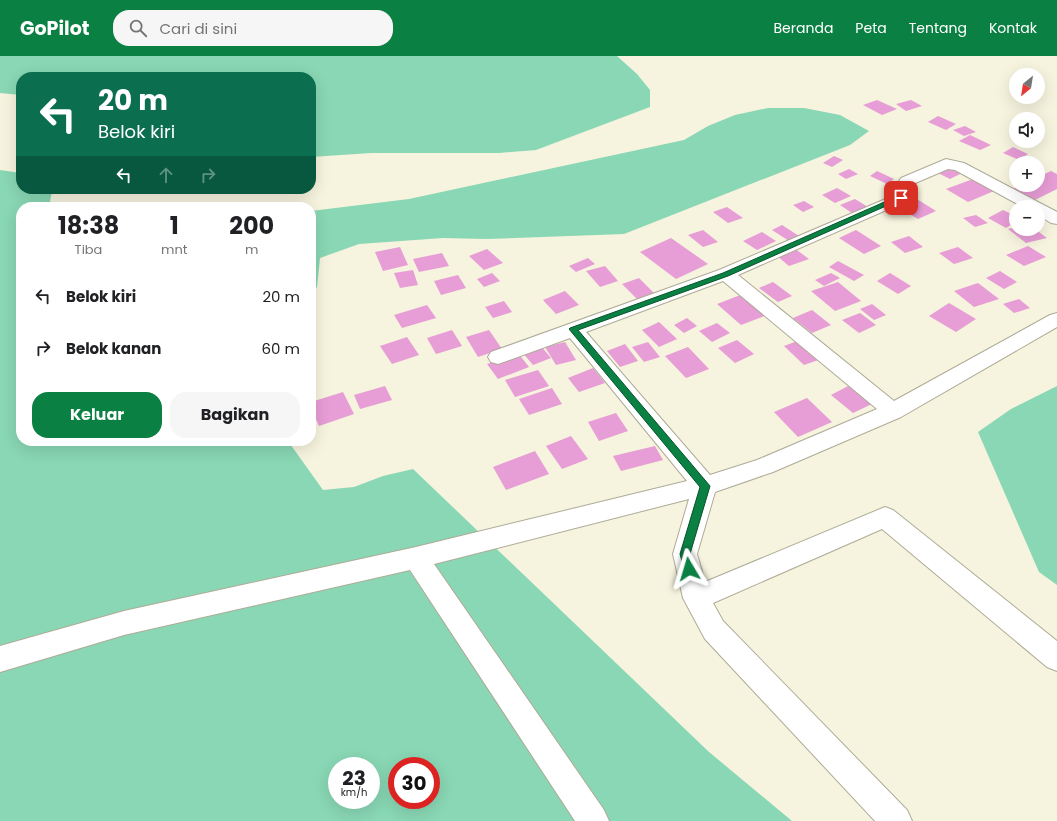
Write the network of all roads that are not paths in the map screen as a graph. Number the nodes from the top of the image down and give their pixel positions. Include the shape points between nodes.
1 (1022, 200) edge
2 (1045, 212) edge
3 (1057, 219) edge
4 (725, 274) junction
5 (1057, 319) edge
6 (573, 329) junction
7 (498, 357) dead end
8 (893, 411) junction
9 (705, 486) junction
10 (416, 558) junction
11 (696, 598) junction
12 (1057, 658) edge
13 (0, 659) edge
14 (594, 821) edge
15 (896, 821) edge

1 - 4 street via 959,166 946,164 907,181 901,198
2 - 3 street
4 - 6 street
4 - 8 street
5 - 8 street
6 - 7 street
6 - 9 street
8 - 9 street via 765,466
9 - 10 street
9 - 11 street via 685,554
10 - 13 street via 124,624
10 - 14 street
11 - 12 street via 885,517
11 - 15 street via 714,630

